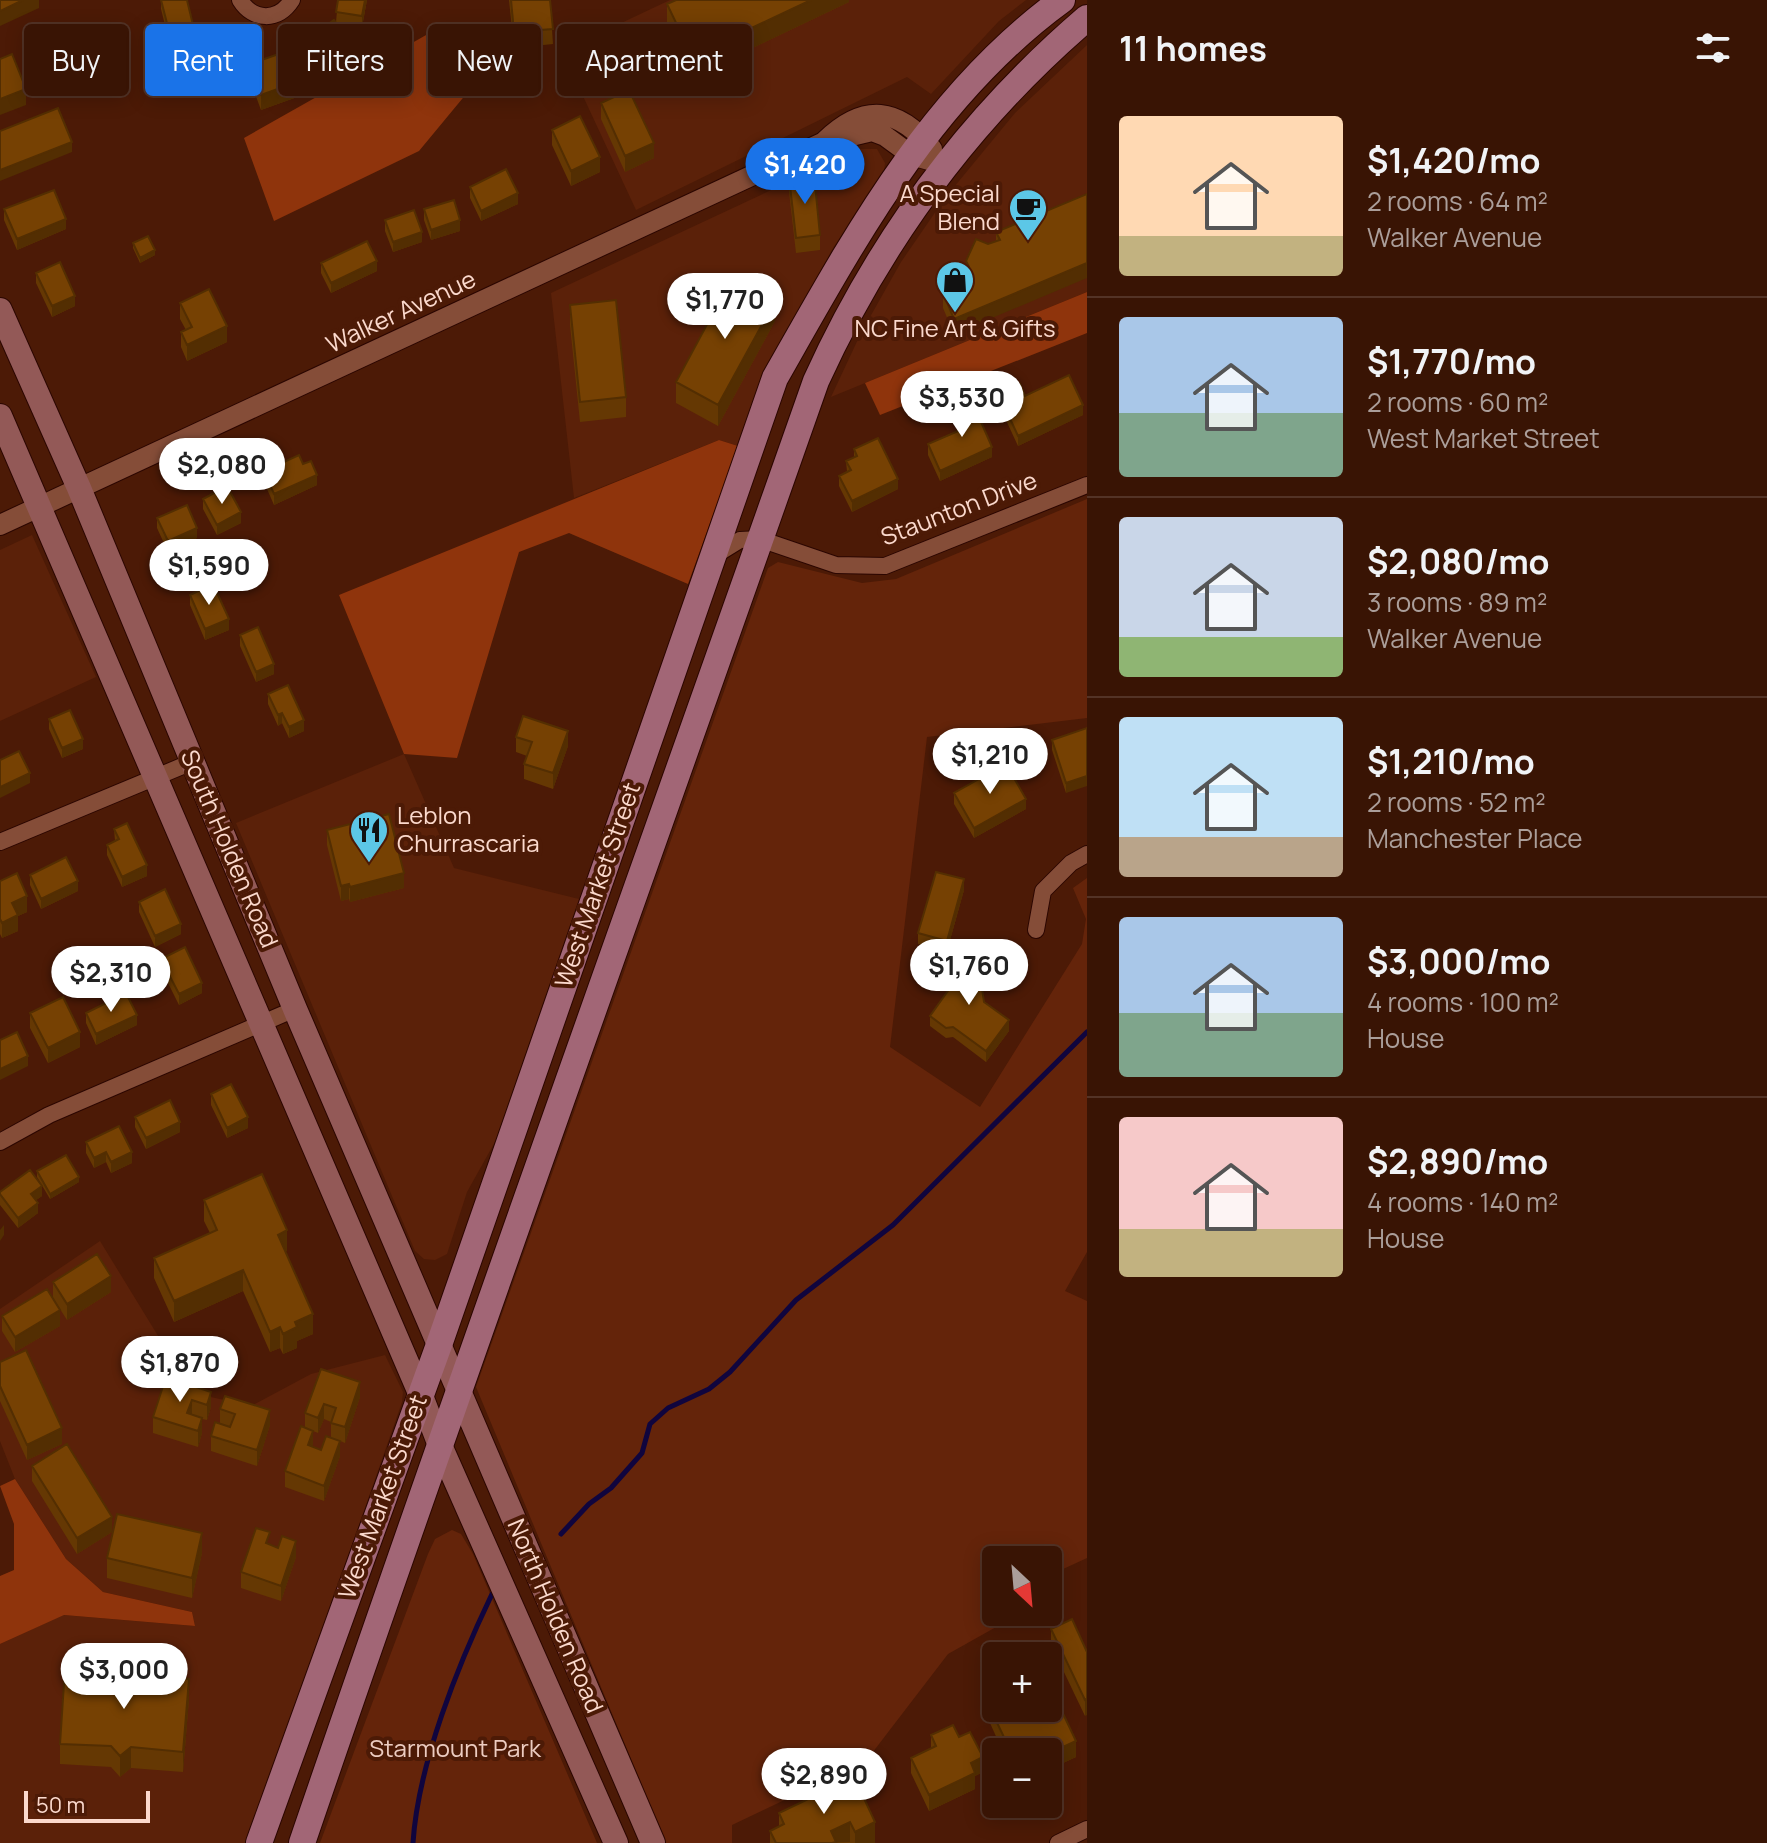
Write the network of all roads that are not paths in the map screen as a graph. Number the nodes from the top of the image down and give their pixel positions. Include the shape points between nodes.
1 (240, 0) edge
2 (292, 0) edge
3 (1062, 0) edge
4 (1087, 18) edge
5 (917, 146) junction
6 (944, 164) junction
7 (0, 310) edge
8 (0, 416) edge
9 (1087, 485) edge
10 (79, 488) junction
11 (39, 508) junction
12 (0, 525) edge
13 (760, 539) junction
14 (712, 558) junction
15 (192, 762) junction
16 (153, 778) junction
17 (0, 842) edge
18 (1087, 854) edge
19 (1036, 930) dead end
20 (295, 1009) junction
21 (261, 1024) junction
22 (0, 1142) edge
23 (440, 1342) junction
24 (457, 1388) junction
25 (420, 1393) junction
26 (439, 1443) junction
27 (1087, 1829) edge
28 (259, 1843) edge
29 (302, 1843) edge
30 (616, 1843) edge
31 (653, 1843) edge
32 (1058, 1843) edge

1 - 2 street via 247,10 264,17 282,12
3 - 5 main road, West Market Street via 984,66
4 - 6 main road, West Market Street via 988,112
5 - 6 street, Walker Avenue
5 - 10 street, Walker Avenue via 900,121 873,113 842,124 822,143
5 - 14 main road, West Market Street via 855,237 775,378
6 - 13 main road, West Market Street via 848,309 816,381
7 - 10 main road, South Holden Road
8 - 11 main road, South Holden Road
9 - 13 street, Staunton Drive via 885,566 836,565
10 - 11 street, Walker Avenue
10 - 15 main road, South Holden Road
11 - 12 street, Walker Avenue
11 - 16 main road, South Holden Road
13 - 14 street via 740,540
13 - 24 main road, West Market Street
14 - 23 main road, West Market Street
15 - 16 street
15 - 20 main road, South Holden Road
16 - 17 street
16 - 21 main road, South Holden Road
18 - 19 street via 1043,891
20 - 21 street
20 - 23 main road, South Holden Road
21 - 22 street via 49,1115
21 - 25 main road, South Holden Road
23 - 24 main road, South Holden Road
23 - 25 main road, West Market Street
24 - 26 main road, West Market Street
24 - 31 main road, North Holden Road
25 - 26 main road, South Holden Road
25 - 28 main road, West Market Street
26 - 29 main road, West Market Street
26 - 30 main road, North Holden Road
27 - 32 street

